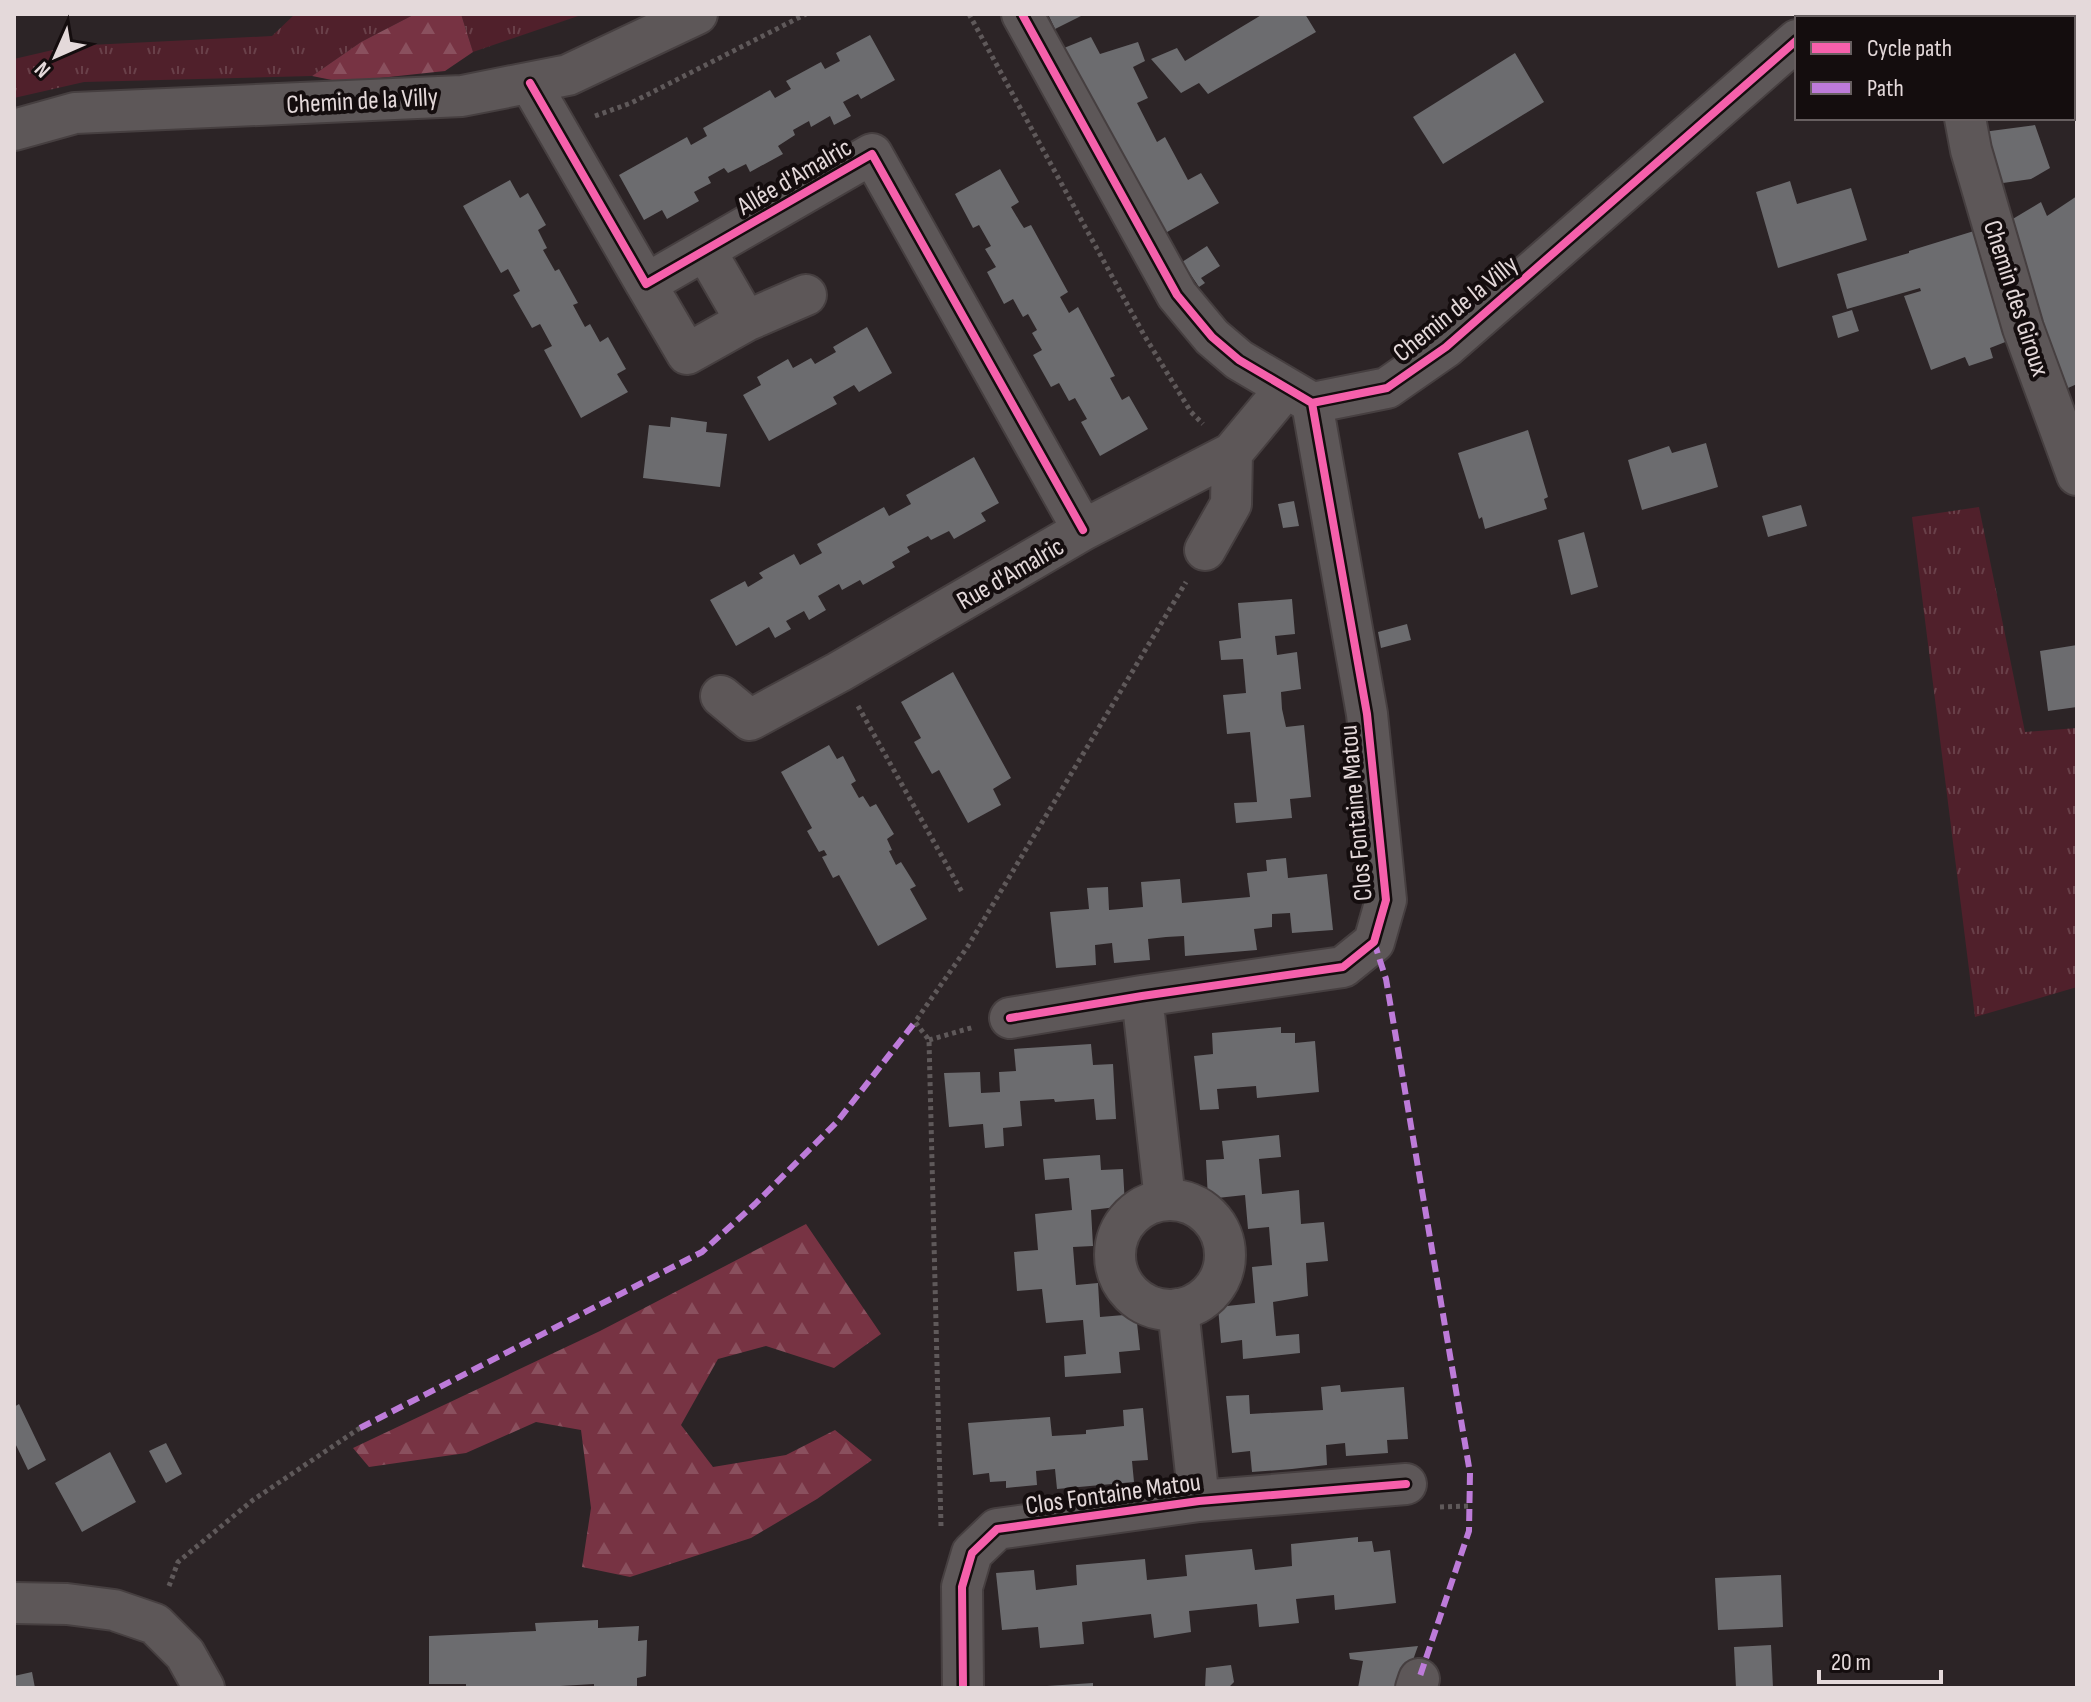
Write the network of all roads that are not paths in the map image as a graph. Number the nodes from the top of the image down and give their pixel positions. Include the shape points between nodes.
1 (697, 14) edge
2 (1022, 14) edge
3 (1795, 42) edge
4 (530, 83) junction
5 (1965, 120) edge
6 (14, 130) edge
7 (705, 250) junction
8 (646, 284) junction
9 (806, 295) dead end
10 (746, 321) junction
11 (1299, 396) junction
12 (1232, 453) junction
13 (2077, 475) edge
14 (1083, 530) junction
15 (1205, 550) dead end
16 (721, 696) dead end
17 (1142, 996) junction
18 (1010, 1018) dead end
19 (1165, 1200) junction
20 (1178, 1309) junction
21 (1406, 1484) dead end
22 (1199, 1501) junction
23 (14, 1603) edge
24 (204, 1688) edge
25 (963, 1688) edge

1 - 4 street, Chemin de la Villy via 568,75
2 - 11 street via 1177,295 1230,353
3 - 11 street, Chemin de la Villy via 1446,347 1387,388
4 - 6 street, Chemin de la Villy via 462,96 75,113
4 - 8 street
5 - 13 street, Chemin des Giroux via 2023,328
7 - 8 street, Allée d'Amalric
7 - 10 street
7 - 14 street, Allée d'Amalric via 872,154
8 - 10 street via 687,354
9 - 10 street
11 - 12 street, Rue d'Amalric
11 - 17 street, Clos Fontaine Matou via 1367,714 1386,900 1374,942 1343,967
12 - 14 street, Rue d'Amalric
12 - 15 street via 1231,504
14 - 16 street, Rue d'Amalric via 750,720
17 - 18 street, Clos Fontaine Matou
17 - 19 street
19 - 20 street via 1201,1209 1224,1239 1221,1277 1196,1304
19 - 20 street via 1133,1213 1116,1243 1116,1261 1120,1277 1143,1303
20 - 22 street, Clos Fontaine Matou
21 - 22 street, Clos Fontaine Matou
22 - 25 street, Clos Fontaine Matou via 997,1529 972,1553 962,1587
23 - 24 street via 114,1610 155,1624 185,1654

